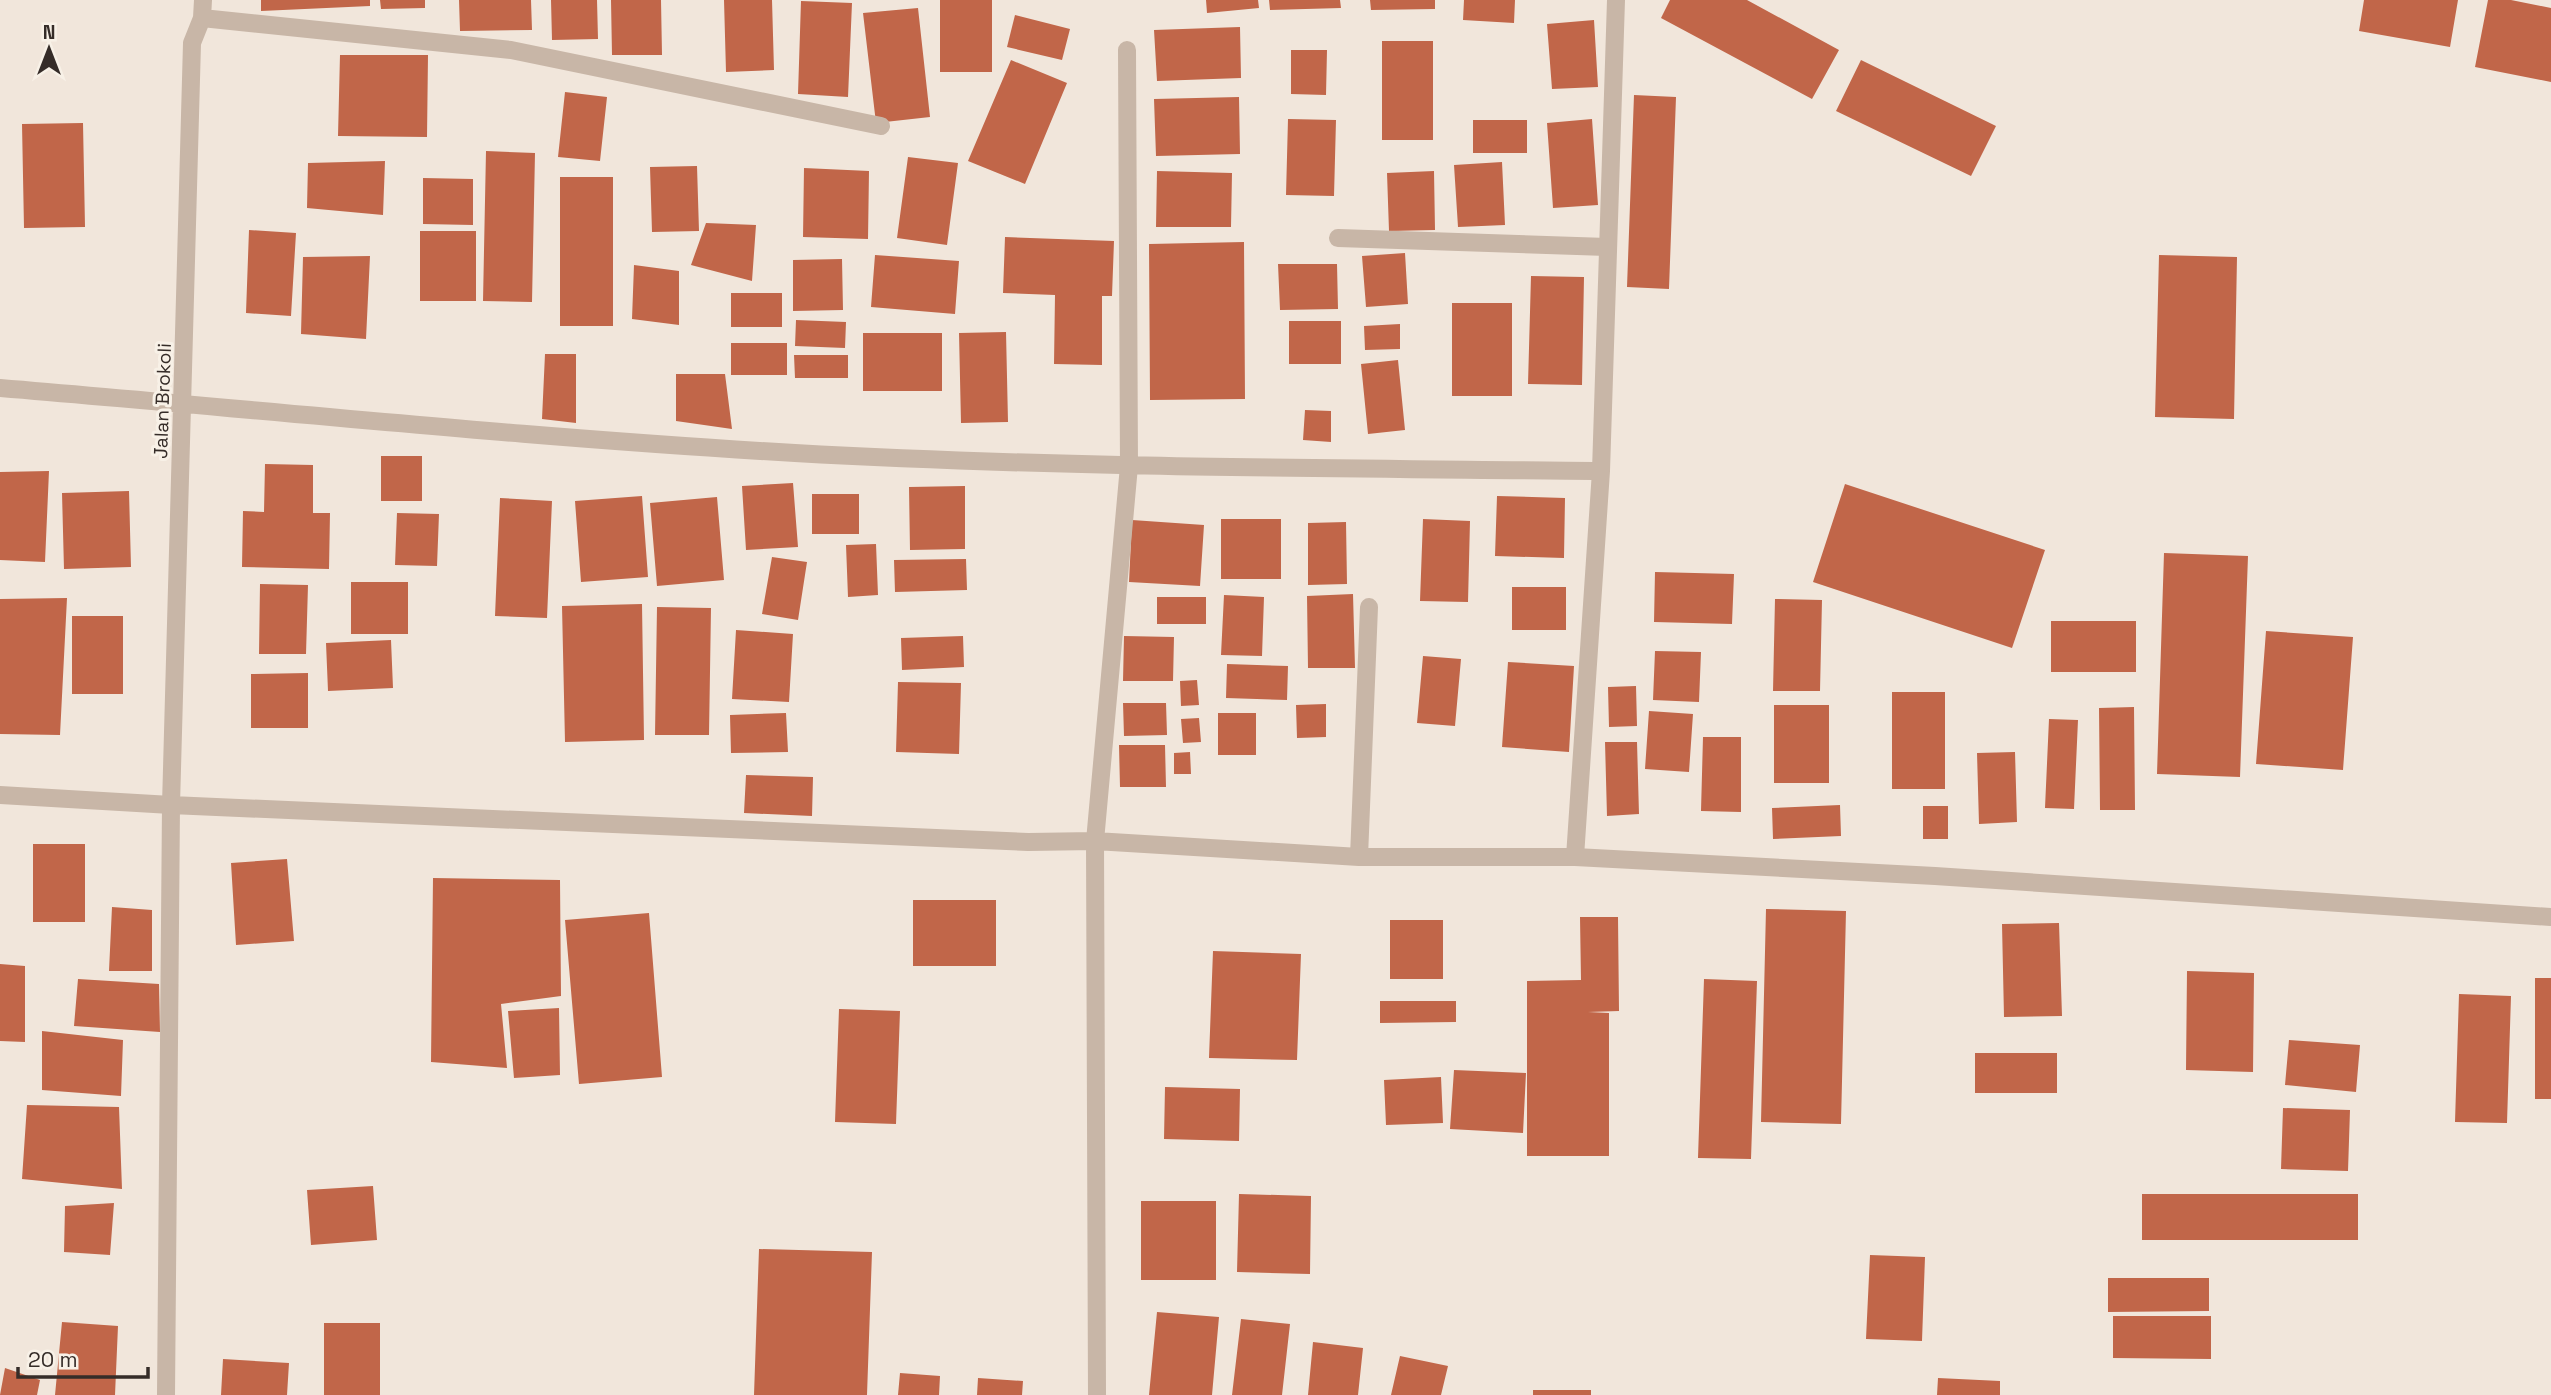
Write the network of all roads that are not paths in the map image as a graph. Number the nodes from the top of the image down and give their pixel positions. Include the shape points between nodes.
1 (1616, 0) edge
2 (203, 9) edge
3 (1127, 50) dead end
4 (880, 126) dead end
5 (1338, 238) dead end
6 (1606, 247) junction
7 (0, 388) edge
8 (183, 403) junction
9 (1129, 466) junction
10 (1601, 471) junction
11 (1369, 607) dead end
12 (0, 795) edge
13 (171, 805) junction
14 (1095, 841) junction
15 (1359, 857) junction
16 (1575, 857) junction
17 (2551, 917) edge
18 (166, 1395) edge
19 (1097, 1395) edge

1 - 6 street
2 - 4 street via 511,50
2 - 8 street, Jalan Brokoli via 192,43
3 - 9 street
5 - 6 street
6 - 10 street
7 - 8 street
8 - 9 street via 795,453
8 - 13 street, Jalan Brokoli
9 - 10 street
9 - 14 street
10 - 16 street
11 - 15 street
12 - 13 street
13 - 14 street via 1028,842
13 - 18 street, Jalan Brokoli
14 - 15 street
14 - 19 street
15 - 16 street
16 - 17 street

